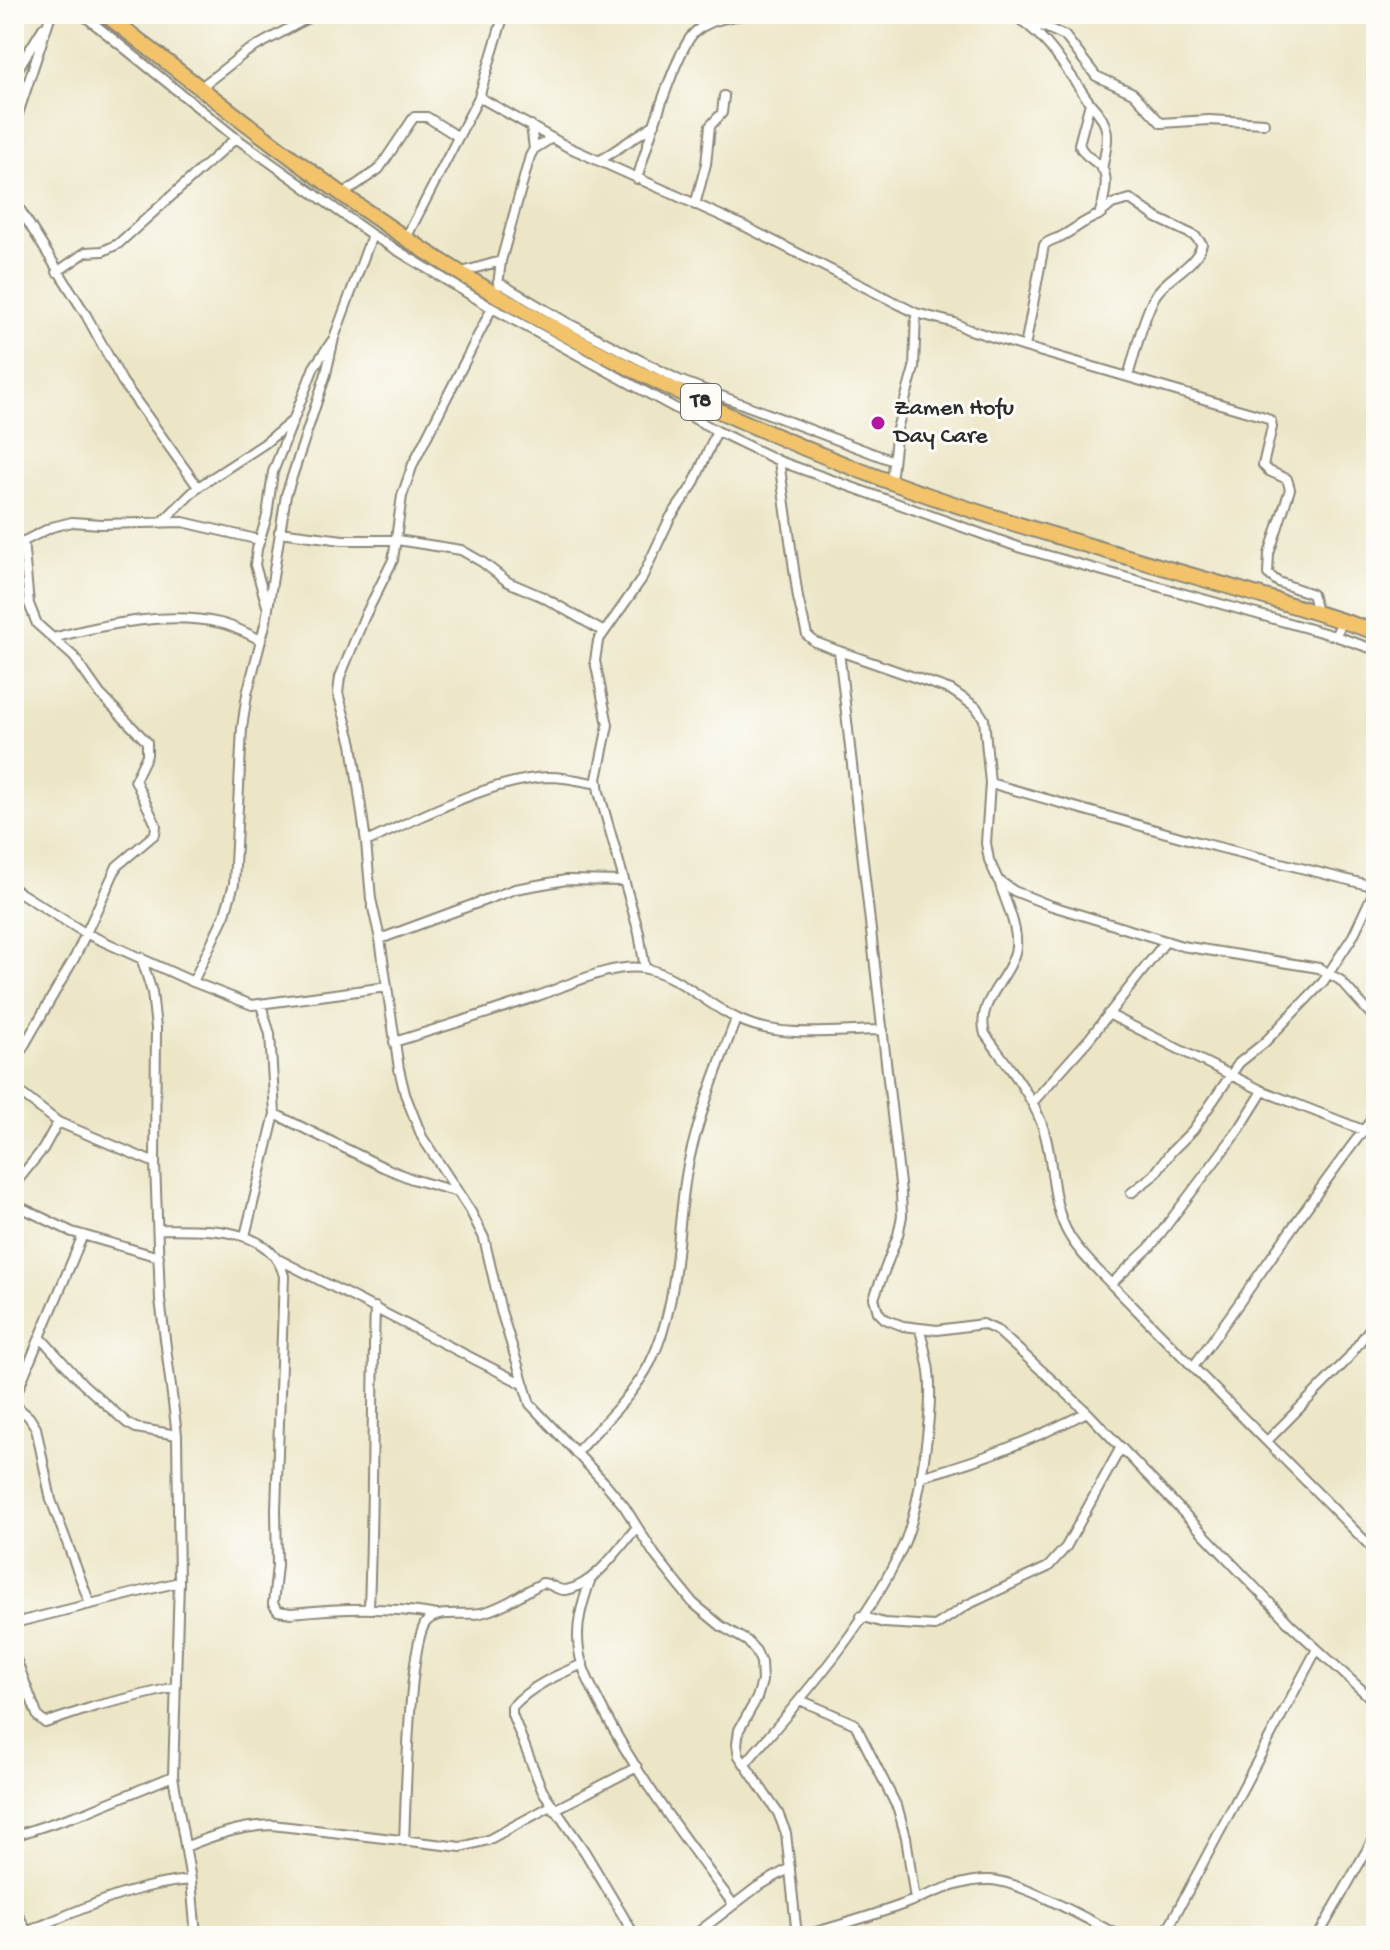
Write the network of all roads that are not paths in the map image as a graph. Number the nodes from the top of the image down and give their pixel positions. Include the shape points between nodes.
1 (82, 14) edge
2 (105, 14) edge
3 (315, 14) edge
4 (504, 14) edge
5 (755, 14) edge
6 (1010, 14) edge
7 (710, 16) edge
8 (50, 18) edge
9 (1025, 23) junction
10 (14, 75) edge
11 (201, 87) junction
12 (724, 96) dead end
13 (479, 97) junction
14 (1090, 103) junction
15 (657, 123) junction
16 (1264, 123) dead end
17 (531, 125) junction
18 (14, 126) edge
19 (457, 136) junction
20 (236, 138) junction
21 (552, 138) junction
22 (534, 149) junction
23 (599, 161) junction
24 (1102, 169) junction
25 (637, 179) junction
26 (343, 194) junction
27 (14, 200) edge
28 (695, 205) junction
29 (1099, 215) junction
30 (372, 235) junction
31 (406, 238) junction
32 (501, 261) junction
33 (57, 272) junction
34 (461, 273) junction
35 (495, 294) junction
36 (916, 313) junction
37 (334, 338) junction
38 (1025, 347) junction
39 (1128, 376) junction
40 (292, 421) junction
41 (717, 431) junction
42 (779, 461) junction
43 (893, 461) junction
44 (891, 482) junction
45 (198, 487) junction
46 (164, 520) junction
47 (279, 532) junction
48 (260, 540) junction
49 (397, 540) junction
50 (23, 541) junction
51 (14, 546) edge
52 (268, 607) junction
53 (1317, 612) junction
54 (1343, 621) junction
55 (604, 632) junction
56 (1376, 632) edge
57 (1335, 636) junction
58 (53, 638) junction
59 (261, 640) junction
60 (1376, 650) edge
61 (839, 651) junction
62 (990, 783) junction
63 (598, 784) junction
64 (366, 842) junction
65 (998, 880) junction
66 (624, 881) junction
67 (1376, 887) edge
68 (14, 889) edge
69 (85, 933) junction
70 (380, 939) junction
71 (1166, 941) junction
72 (141, 957) junction
73 (645, 968) junction
74 (1331, 973) junction
75 (193, 982) junction
76 (387, 987) junction
77 (261, 1005) junction
78 (1108, 1014) junction
79 (736, 1019) junction
80 (1376, 1020) edge
81 (883, 1030) junction
82 (394, 1042) junction
83 (14, 1063) edge
84 (1230, 1074) junction
85 (14, 1088) edge
86 (1263, 1091) junction
87 (1032, 1103) junction
88 (275, 1114) junction
89 (1376, 1114) edge
90 (58, 1122) junction
91 (1363, 1130) junction
92 (155, 1163) junction
93 (14, 1185) edge
94 (458, 1192) junction
95 (1131, 1193) dead end
96 (14, 1204) edge
97 (159, 1229) junction
98 (83, 1235) junction
99 (245, 1236) junction
100 (159, 1257) junction
101 (280, 1260) junction
102 (1111, 1284) junction
103 (375, 1307) junction
104 (1376, 1320) edge
105 (920, 1329) junction
106 (41, 1338) junction
107 (1193, 1367) junction
108 (521, 1383) junction
109 (14, 1402) edge
110 (1087, 1412) junction
111 (177, 1435) junction
112 (1268, 1440) junction
113 (1121, 1447) junction
114 (576, 1453) junction
115 (920, 1477) junction
116 (637, 1527) junction
117 (1376, 1552) edge
118 (591, 1577) junction
119 (179, 1582) junction
120 (90, 1604) junction
121 (369, 1607) junction
122 (437, 1615) junction
123 (861, 1616) junction
124 (14, 1623) edge
125 (1317, 1649) junction
126 (14, 1654) edge
127 (583, 1664) junction
128 (175, 1687) junction
129 (800, 1700) junction
130 (1376, 1703) edge
131 (745, 1764) junction
132 (637, 1767) junction
133 (173, 1776) junction
134 (553, 1808) junction
135 (1376, 1834) edge
136 (14, 1836) edge
137 (404, 1841) junction
138 (185, 1847) junction
139 (790, 1868) junction
140 (191, 1880) junction
141 (915, 1900) junction
142 (733, 1904) junction
143 (14, 1909) edge
144 (27, 1934) edge
145 (196, 1936) edge
146 (635, 1936) edge
147 (693, 1936) edge
148 (800, 1936) edge
149 (1120, 1936) edge
150 (1164, 1936) edge
151 (1318, 1936) edge

1 - 20 street
2 - 11 main road, T8
3 - 11 street via 246,52
4 - 13 street
5 - 7 street
6 - 9 street
7 - 15 street via 685,44
8 - 10 street
8 - 18 street
9 - 14 street
9 - 16 street via 1065,36 1096,76 1133,93 1161,123
11 - 26 main road, T8
12 - 28 street via 722,113 710,126
13 - 17 street
13 - 19 street
14 - 24 street via 1108,132
14 - 24 street via 1079,144
15 - 23 street
15 - 25 street
17 - 21 street
17 - 22 street
19 - 26 street via 427,117 414,117 379,169
19 - 31 street
20 - 30 street
20 - 33 street via 118,244 86,252
21 - 22 street
21 - 23 street
22 - 32 street
23 - 25 street
24 - 29 street
25 - 28 street
26 - 31 main road, T8
27 - 33 street
28 - 36 street
29 - 38 street via 1044,245
29 - 39 street via 1130,199 1202,244 1194,260 1156,296
30 - 35 street
30 - 37 street
31 - 34 main road, T8
32 - 34 street
32 - 35 street
33 - 45 street via 122,381
34 - 35 main road, T8
35 - 41 street
35 - 43 street via 566,322 679,380
35 - 44 main road, T8 via 670,389
35 - 49 street via 413,464 402,496
36 - 38 street
36 - 43 street via 914,368
37 - 40 street via 314,367
37 - 47 street
38 - 39 street
39 - 53 street via 1271,421 1263,465 1287,479 1290,489 1269,554 1268,574 1312,594
40 - 45 street
40 - 48 street via 273,472
41 - 42 street
41 - 55 street via 641,580
42 - 57 street via 1021,548
42 - 61 street via 802,622 815,642
43 - 44 street
44 - 53 main road, T8
45 - 46 street
46 - 48 street
46 - 50 street via 62,524
47 - 49 street
47 - 52 street
48 - 52 street via 255,565
49 - 55 street via 461,550 508,582
49 - 64 street via 338,693 352,744
50 - 51 street
50 - 58 street via 32,613
52 - 59 street
53 - 54 main road, T8
54 - 56 main road, T8
54 - 57 street
55 - 63 street via 595,661 608,725
57 - 60 street
58 - 59 street via 182,618 223,623
58 - 69 street via 148,747 135,780 156,825 155,834 117,866
59 - 75 street via 242,728 234,884
61 - 62 street via 925,679 976,707 984,719
61 - 81 street
62 - 65 street via 986,843
62 - 67 street
63 - 64 street via 552,777 500,786
63 - 66 street
64 - 70 street
65 - 71 street via 1049,905
65 - 87 street via 1016,945 983,1025
66 - 70 street via 566,880 515,889
66 - 73 street
67 - 74 street
68 - 69 street
69 - 72 street
69 - 83 street
70 - 76 street
71 - 74 street
71 - 78 street
72 - 75 street
72 - 92 street via 156,1028
73 - 79 street
73 - 82 street via 586,978
74 - 80 street
74 - 84 street
75 - 77 street
76 - 77 street
76 - 82 street
77 - 88 street via 270,1034
78 - 84 street
78 - 87 street
79 - 81 street via 774,1030
79 - 114 street via 698,1122 673,1293 659,1344 642,1378
81 - 105 street via 902,1216 874,1298 885,1319
82 - 94 street via 422,1137
84 - 86 street
84 - 95 street via 1193,1130
85 - 90 street
86 - 91 street
86 - 102 street via 1151,1246
87 - 102 street via 1042,1124 1068,1234
88 - 94 street via 397,1173
88 - 99 street
89 - 91 street
90 - 92 street
90 - 93 street
91 - 107 street
92 - 97 street
94 - 108 street via 484,1238
96 - 98 street
97 - 99 street
97 - 100 street
98 - 100 street
98 - 106 street
99 - 101 street
100 - 111 street
101 - 103 street
101 - 121 street via 284,1276 273,1604 278,1611 291,1613
102 - 107 street
103 - 108 street
103 - 121 street
104 - 112 street via 1346,1361
105 - 110 street via 989,1326
105 - 115 street via 929,1374
106 - 109 street
106 - 111 street via 127,1423
107 - 112 street
108 - 114 street via 530,1404
109 - 120 street via 36,1428 51,1500
110 - 113 street
110 - 115 street via 972,1463
111 - 119 street
112 - 117 street
113 - 123 street via 1066,1547 1048,1567 935,1626
113 - 125 street
114 - 116 street
115 - 123 street via 905,1543
116 - 118 street
116 - 131 street via 693,1603 756,1651 762,1681 737,1744
118 - 122 street via 565,1590 542,1583 481,1613
118 - 127 street via 577,1629
119 - 120 street
119 - 128 street
120 - 124 street
121 - 122 street
122 - 137 street via 419,1637
123 - 129 street
125 - 130 street
125 - 150 street
126 - 128 street via 45,1723
127 - 132 street
127 - 134 street via 546,1680 512,1707 534,1774
128 - 133 street
129 - 131 street
129 - 141 street via 855,1724 898,1809
131 - 139 street via 778,1813
132 - 134 street
132 - 142 street
133 - 136 street
133 - 138 street
134 - 137 street via 469,1846
134 - 146 street
135 - 151 street
137 - 138 street via 249,1825
138 - 140 street
139 - 142 street
139 - 148 street
140 - 144 street via 146,1886
140 - 145 street
141 - 148 street
141 - 149 street via 993,1880
142 - 147 street
143 - 144 street

